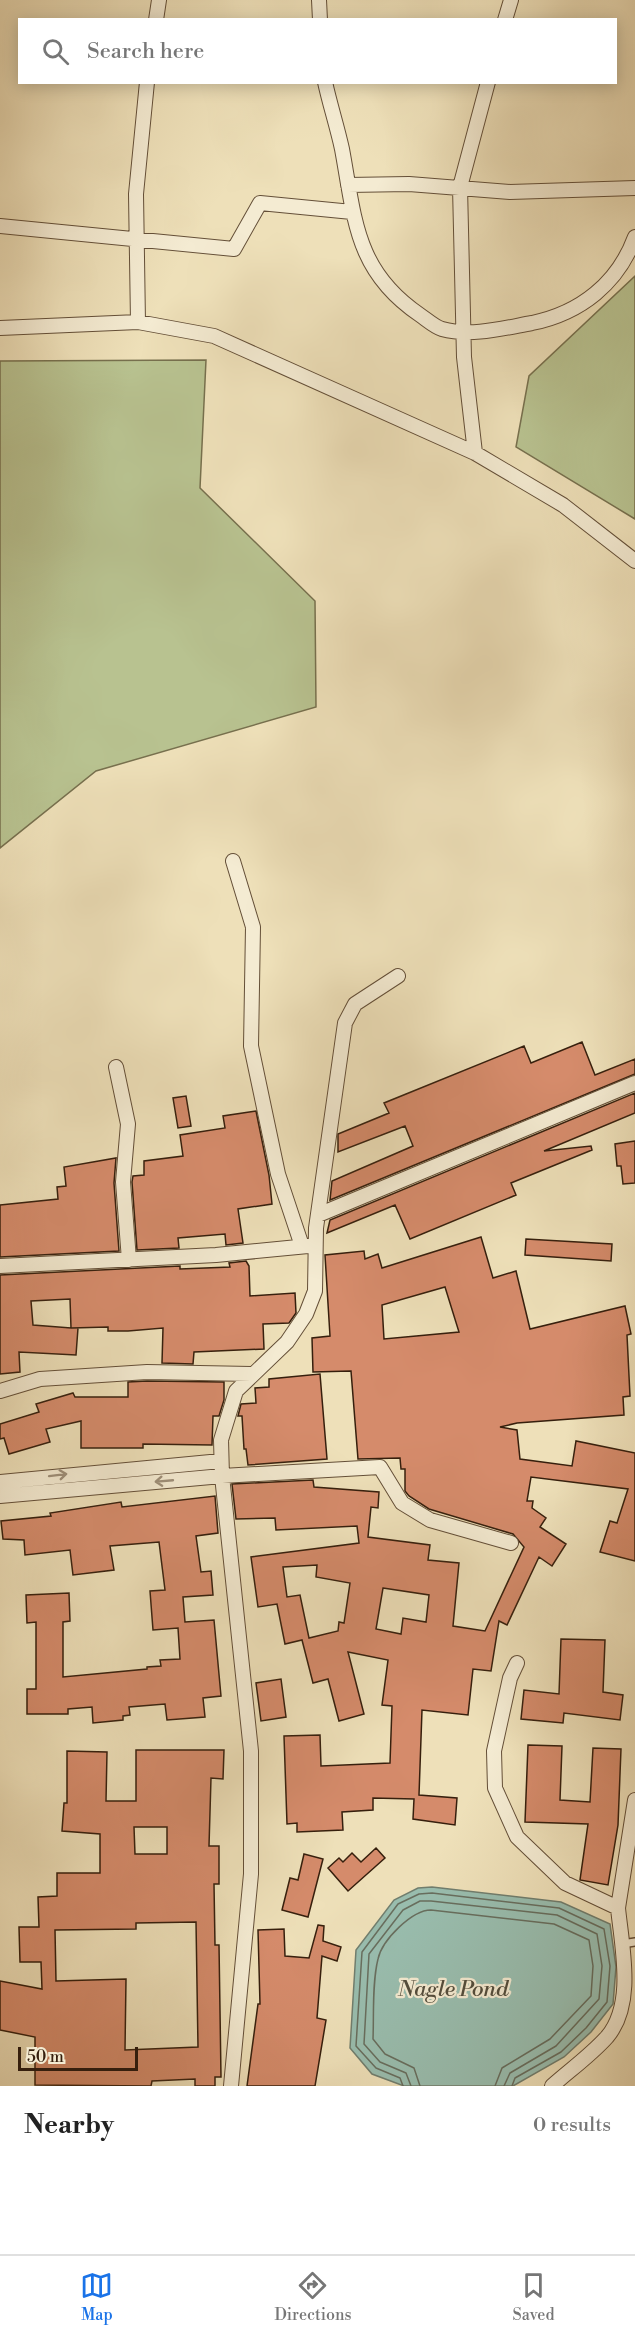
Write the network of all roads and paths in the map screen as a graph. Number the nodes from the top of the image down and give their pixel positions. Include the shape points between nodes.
1 (159, 0) edge
2 (319, 0) edge
3 (511, 0) edge
4 (156, 18) edge
5 (320, 18) edge
6 (506, 18) edge
7 (147, 84) edge
8 (325, 84) edge
9 (487, 84) edge
10 (348, 185) junction
11 (460, 187) junction
12 (635, 188) edge
13 (352, 212) junction
14 (0, 226) edge
15 (635, 237) edge
16 (137, 239) junction
17 (138, 322) junction
18 (0, 328) edge
19 (463, 332) junction
20 (475, 453) junction
21 (635, 561) edge
22 (233, 861) dead end
23 (398, 976) dead end
24 (116, 1066) dead end
25 (635, 1083) edge
26 (318, 1215) junction
27 (316, 1245) junction
28 (302, 1246) junction
29 (129, 1260) junction
30 (0, 1266) edge
31 (251, 1374) junction
32 (0, 1391) edge
33 (221, 1461) junction
34 (222, 1476) junction
35 (0, 1482) edge
36 (0, 1496) edge
37 (511, 1543) dead end
38 (517, 1663) dead end
39 (635, 1800) edge
40 (633, 1821) edge
41 (618, 1908) junction
42 (628, 1943) edge
43 (231, 2086) edge
44 (552, 2086) edge

1 - 4 street
2 - 5 street
3 - 6 street
7 - 16 street via 136,194
8 - 10 street
9 - 11 street
10 - 11 street
10 - 13 street
11 - 12 street via 539,192
11 - 19 street
13 - 16 street via 260,204 234,249
13 - 19 street via 355,231 370,261 396,298 441,329
14 - 16 street
15 - 19 street via 628,254 595,297 553,318
16 - 17 street
17 - 18 street
17 - 20 street via 214,336
19 - 20 street
20 - 21 street via 563,505
22 - 28 street via 253,927 251,1046 278,1174
23 - 26 street via 355,1004 345,1023
24 - 29 street via 128,1124 123,1182
25 - 26 street
26 - 27 street
27 - 28 street
27 - 31 street via 315,1292 306,1314 288,1342
28 - 29 street
29 - 30 street
31 - 32 street via 147,1372 40,1378
31 - 33 street via 236,1391 226,1416
33 - 34 street
35 -> 33 street
34 -> 36 street
34 - 37 street via 380,1467 402,1503 430,1520
34 - 43 street via 251,1750 251,1874
38 - 41 street via 494,1751 495,1788 517,1837 565,1883
39 - 40 street
40 - 41 street
41 - 42 street
42 - 44 street via 625,2002 609,2036

